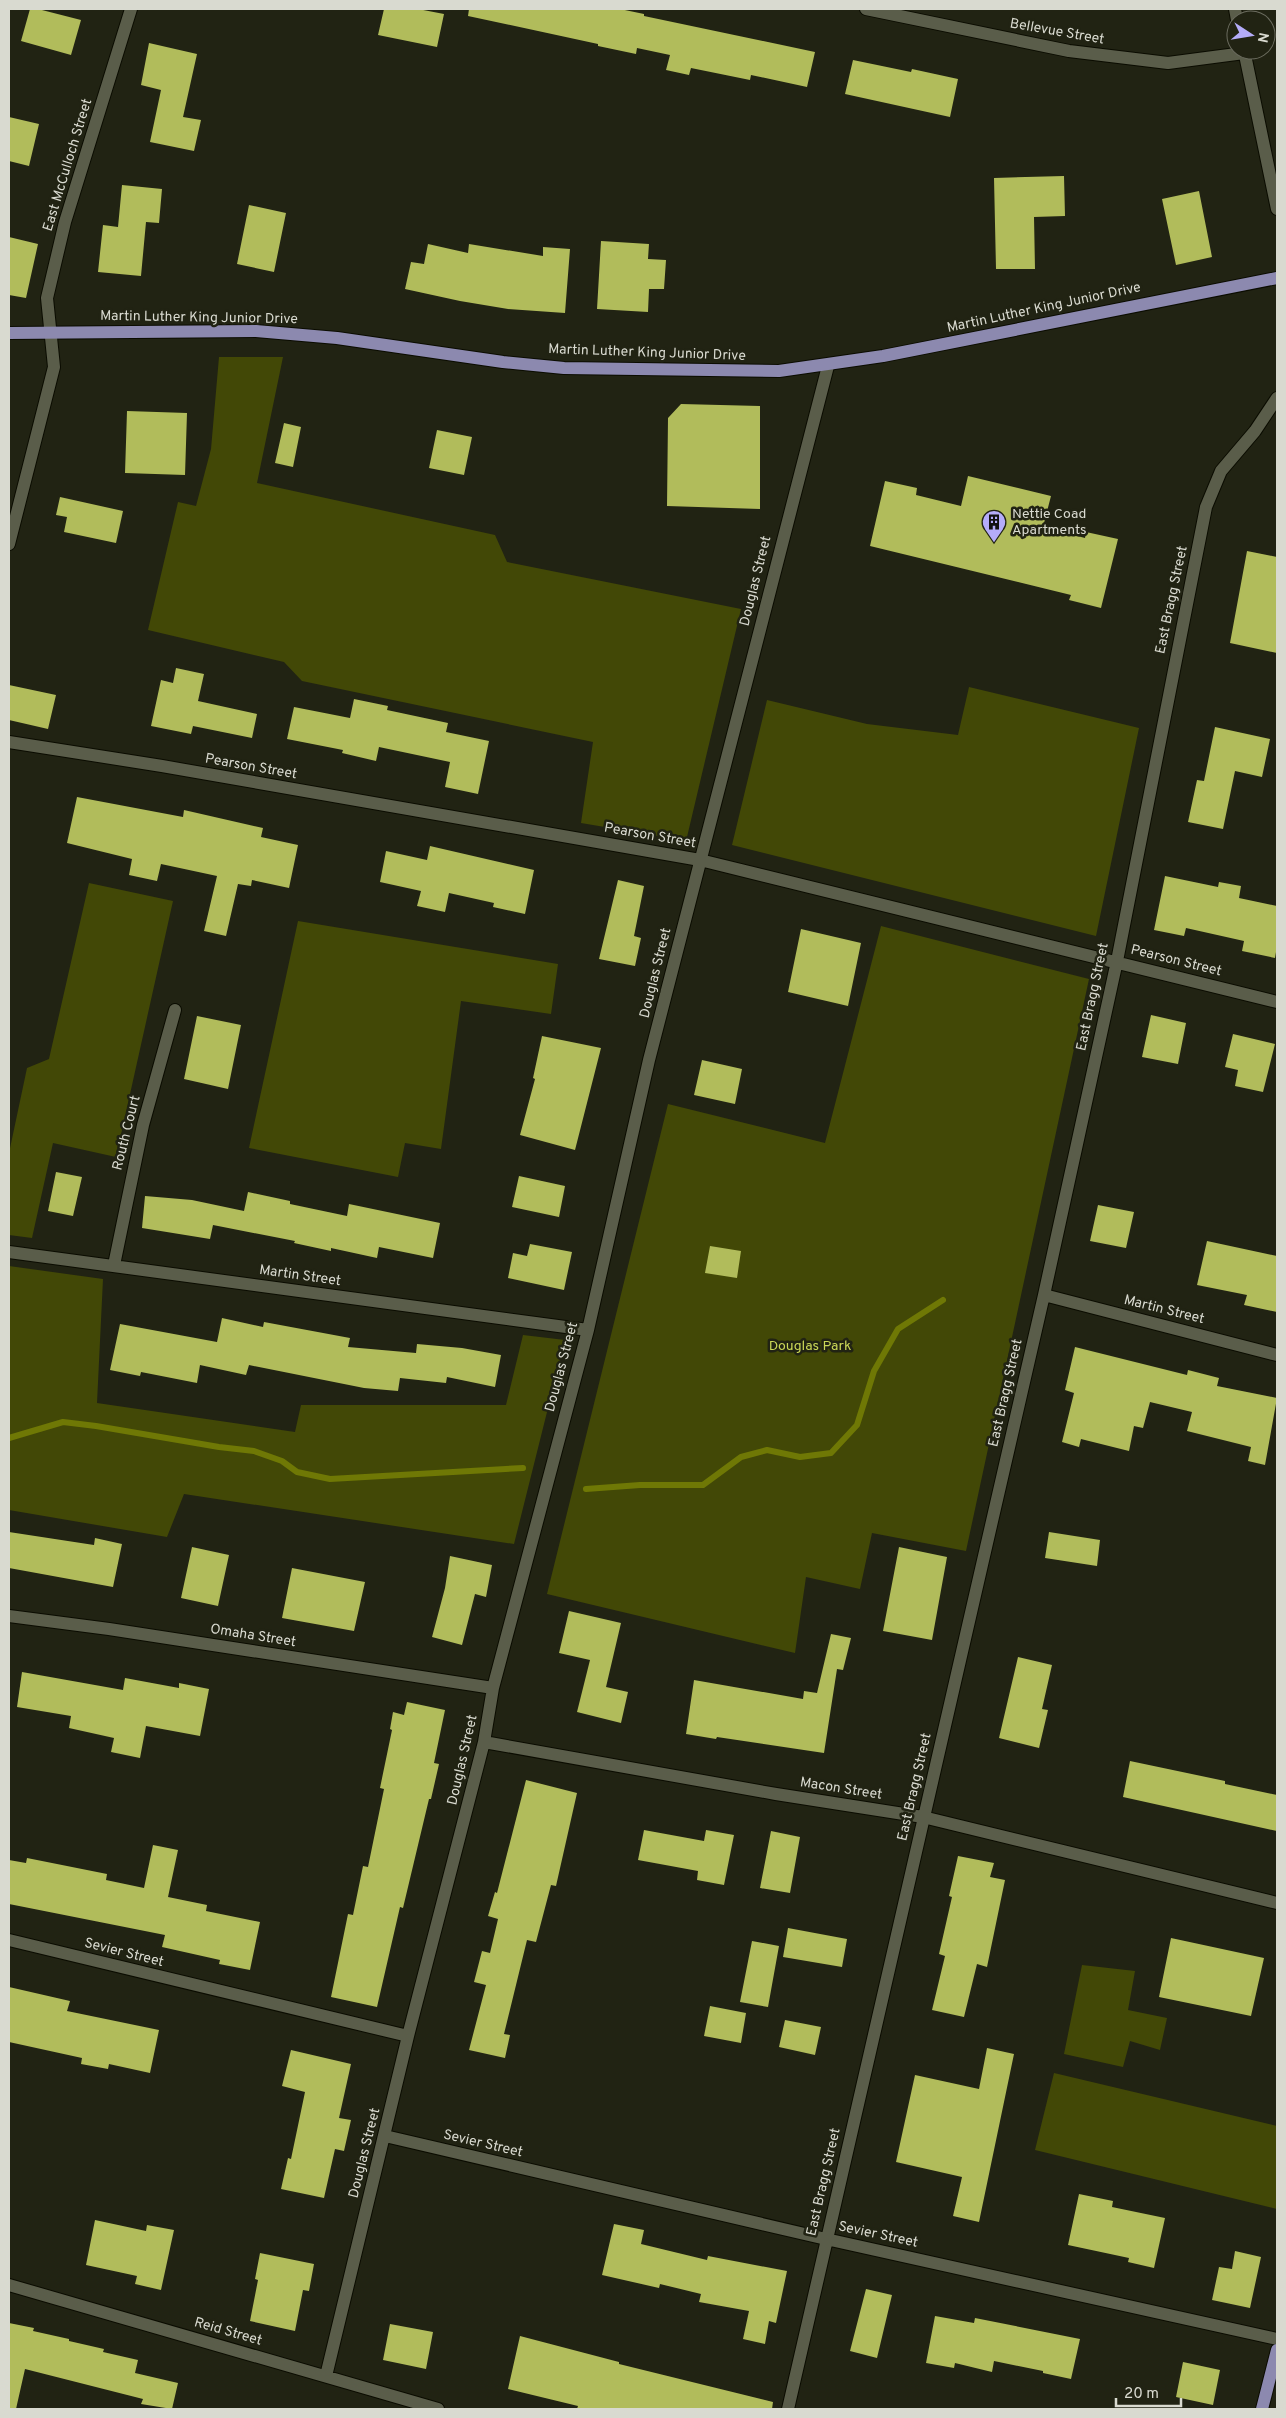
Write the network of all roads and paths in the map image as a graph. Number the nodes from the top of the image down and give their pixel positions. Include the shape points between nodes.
1 (131, 9) edge
2 (866, 9) edge
3 (1226, 55) edge
4 (1246, 60) edge
5 (1277, 209) edge
6 (1277, 278) edge
7 (9, 333) edge
8 (51, 333) junction
9 (828, 366) junction
10 (1277, 398) edge
11 (9, 544) edge
12 (9, 742) edge
13 (700, 860) junction
14 (1117, 961) junction
15 (1277, 1002) edge
16 (176, 1010) dead end
17 (9, 1252) edge
18 (114, 1266) junction
19 (1044, 1295) junction
20 (588, 1330) junction
21 (1277, 1355) edge
22 (9, 1616) edge
23 (493, 1688) junction
24 (484, 1742) junction
25 (923, 1817) junction
26 (1277, 1903) edge
27 (9, 1940) edge
28 (408, 2036) junction
29 (385, 2136) junction
30 (826, 2239) junction
31 (9, 2284) edge
32 (1277, 2338) edge
33 (1277, 2350) edge
34 (326, 2376) junction
35 (438, 2409) edge
36 (788, 2409) edge
37 (1262, 2409) edge

1 - 8 street, East McCulloch Street via 65,222 47,298
2 - 3 street, Bellevue Street via 1069,51 1168,63
4 - 5 street
6 - 9 main road, Martin Luther King Junior Drive
7 - 8 main road, Martin Luther King Junior Drive
8 - 9 main road, Martin Luther King Junior Drive via 256,331 564,368 779,371
8 - 11 street, East McCulloch Street via 54,367
9 - 13 street, Douglas Street
10 - 14 street, East Bragg Street via 1255,431 1221,471 1206,508
12 - 13 street, Pearson Street
13 - 14 street, Pearson Street
13 - 20 street, Douglas Street via 649,1060
14 - 15 street, Pearson Street
14 - 19 street, East Bragg Street
16 - 18 street, Routh Court via 143,1125
17 - 18 street, Martin Street
18 - 20 street, Martin Street
19 - 21 street, Martin Street
19 - 25 street, East Bragg Street
20 - 23 street, Douglas Street
22 - 23 street, Omaha Street
23 - 24 street, Douglas Street
24 - 25 street, Macon Street
24 - 28 street, Douglas Street
25 - 26 street, Macon Street
25 - 30 street, East Bragg Street
27 - 28 street, Sevier Street
28 - 29 street, Douglas Street
29 - 30 street, Sevier Street
29 - 34 street, Douglas Street
30 - 32 street, Sevier Street
30 - 36 street, East Bragg Street
31 - 34 street, Reid Street
33 - 37 main road
34 - 35 street, Reid Street

